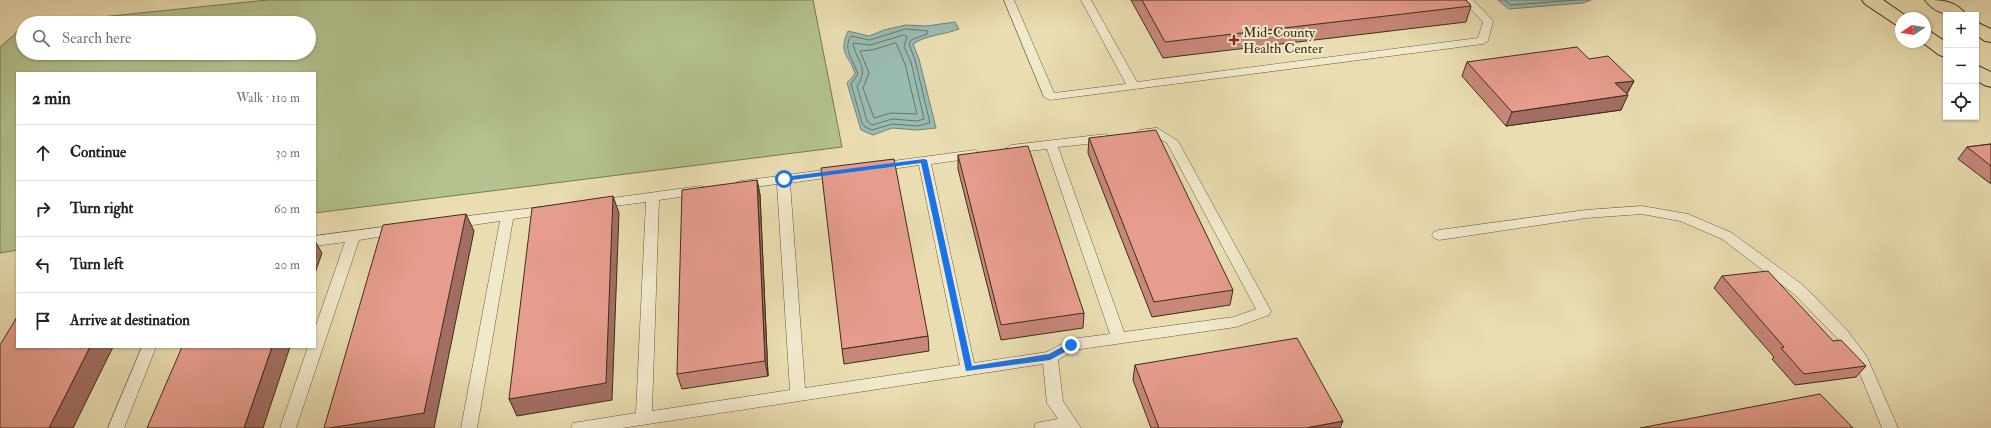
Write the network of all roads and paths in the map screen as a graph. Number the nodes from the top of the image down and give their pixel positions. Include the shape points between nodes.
1 (1009, 0) edge
2 (1086, 0) edge
3 (1467, 0) edge
4 (1871, 0) edge
5 (1934, 0) edge
6 (1952, 12) edge
7 (1895, 16) edge
8 (1979, 29) edge
9 (1991, 37) edge
10 (1931, 40) edge
11 (1943, 49) edge
12 (1979, 73) edge
13 (1991, 81) edge
14 (1133, 86) junction
15 (1051, 144) junction
16 (1000, 150) edge
17 (985, 152) edge
18 (924, 160) junction
19 (784, 179) junction
20 (730, 186) edge
21 (714, 188) edge
22 (653, 196) junction
23 (584, 206) edge
24 (561, 209) edge
25 (507, 216) junction
26 (438, 225) edge
27 (407, 229) edge
28 (1438, 235) dead end
29 (354, 236) junction
30 (316, 241) edge
31 (1119, 339) junction
32 (316, 347) edge
33 (149, 348) edge
34 (316, 348) edge
35 (1050, 357) junction
36 (968, 369) junction
37 (798, 395) junction
38 (644, 418) junction
39 (1072, 426) edge
40 (116, 428) edge
41 (288, 428) edge
42 (469, 428) edge
43 (579, 428) edge
44 (1042, 428) edge
45 (1890, 428) edge

1 - 14 lane via 1050,97
2 - 14 lane
3 - 14 lane via 1488,21 1482,41
4 - 7 main road
5 - 6 main road
8 - 9 main road
10 - 11 main road
12 - 13 main road
15 - 16 lane
15 - 31 lane
15 - 31 lane via 1157,132 1172,141 1264,311 1236,322
17 - 18 lane
18 - 19 lane
18 - 36 lane
19 - 20 lane
19 - 37 lane
21 - 22 lane
22 - 23 lane
22 - 38 lane
24 - 25 lane
25 - 26 lane
25 - 42 lane
27 - 29 lane
28 - 45 lane via 1586,214 1642,210 1683,217 1727,236 1799,290 1842,334 1862,361
29 - 30 lane
29 - 32 lane
31 - 35 lane via 1071,345
33 - 40 lane
34 - 41 lane
35 - 36 lane
35 - 39 lane via 1055,403
36 - 37 lane
37 - 38 lane
38 - 43 lane
39 - 44 lane

